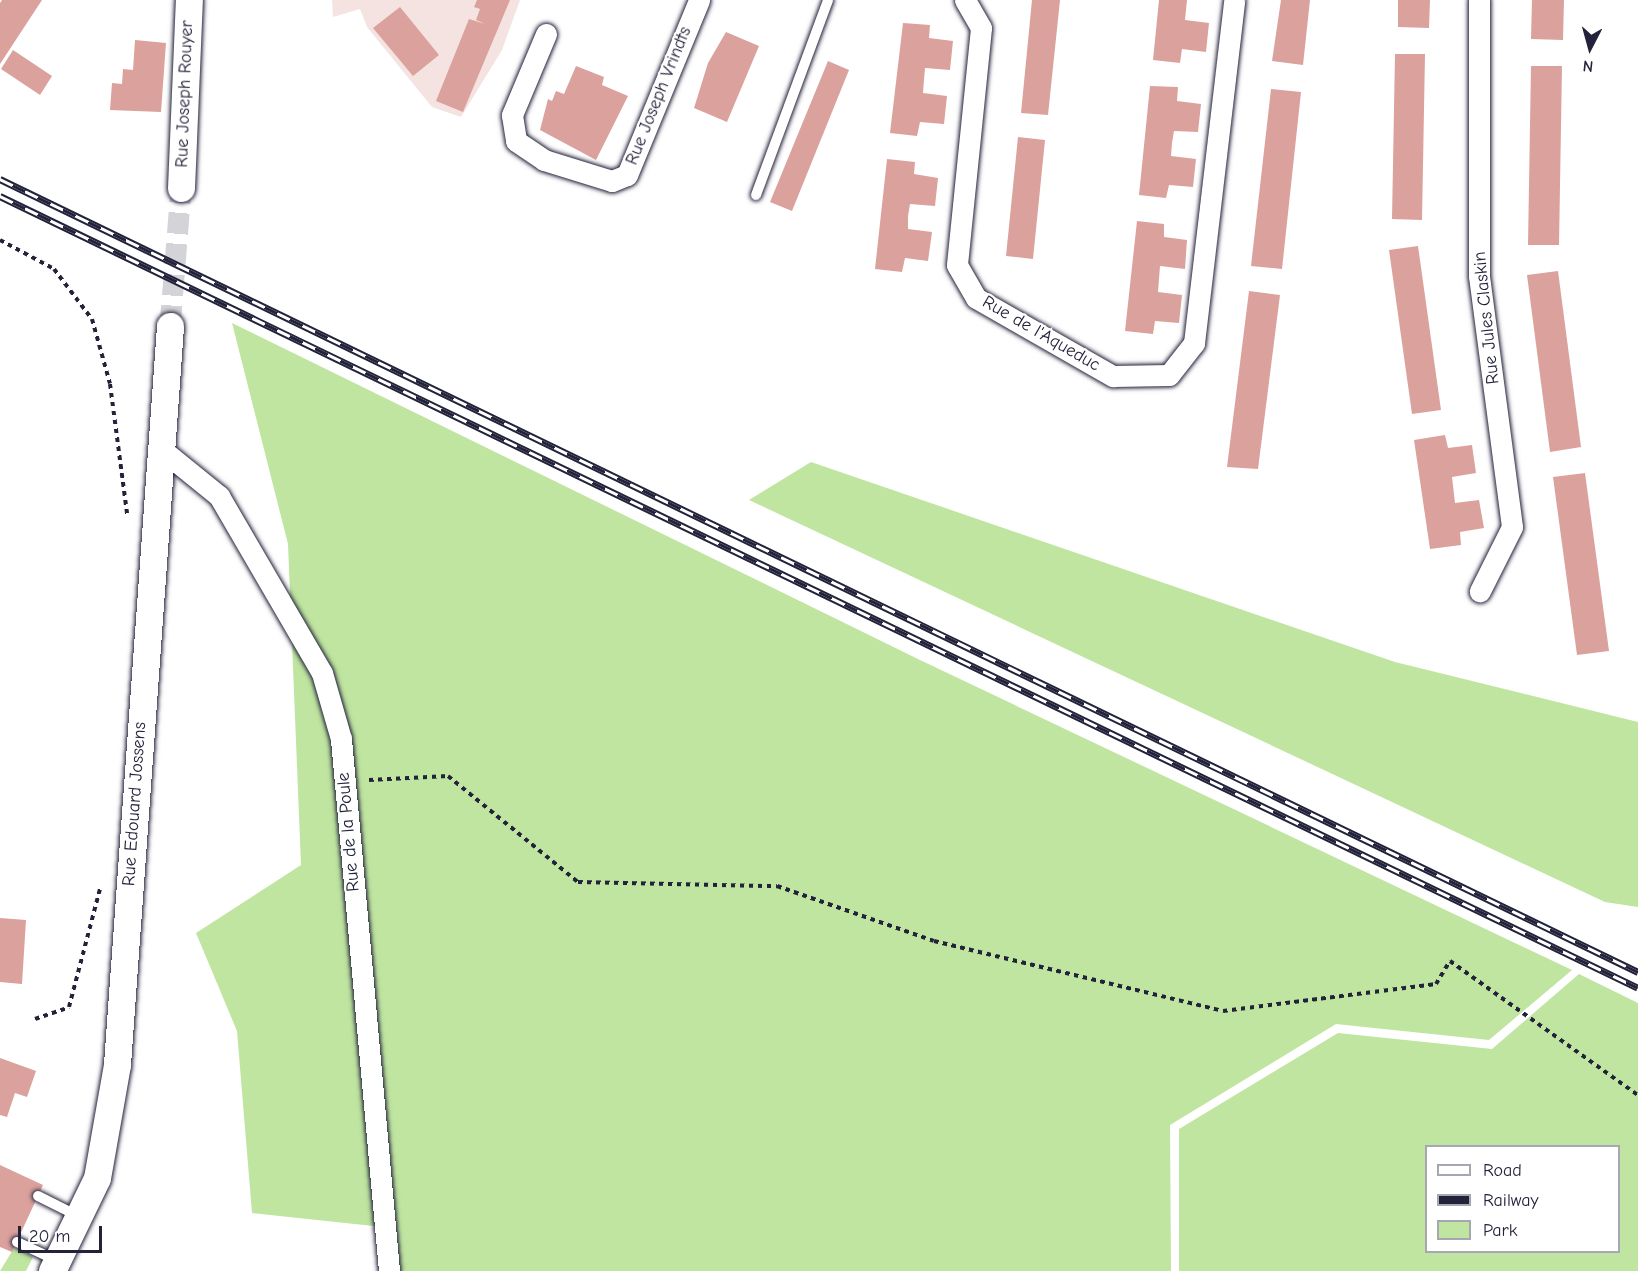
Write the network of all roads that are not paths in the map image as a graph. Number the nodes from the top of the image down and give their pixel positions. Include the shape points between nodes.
1 (189, 0) edge
2 (699, 0) edge
3 (828, 0) edge
4 (965, 0) edge
5 (1234, 0) edge
6 (1479, 0) edge
7 (546, 34) dead end
8 (181, 188) tunnel mouth
9 (756, 195) dead end
10 (170, 326) tunnel mouth
11 (161, 449) junction
12 (1479, 591) dead end
13 (38, 1196) dead end
14 (79, 1216) junction
15 (17, 1242) dead end
16 (50, 1264) edge
17 (389, 1271) edge

1 - 8 street, Rue Joseph Rouyer
2 - 7 street, Rue Joseph Vrindts via 627,175 612,181 544,160 516,141 512,114
3 - 9 lane
4 - 5 street, Rue de l'Aqueduc via 981,28 957,266 976,298 1113,376 1169,375 1194,343
6 - 12 street, Rue Jules Claskin via 1479,276 1512,527
10 - 11 street, Rue Edouard Jossens
11 - 14 street, Rue Edouard Jossens via 117,1064 97,1178
11 - 17 street, Rue de la Poule via 219,496 322,673 341,739
13 - 14 lane
14 - 16 street, Rue Edouard Jossens
15 - 16 lane

